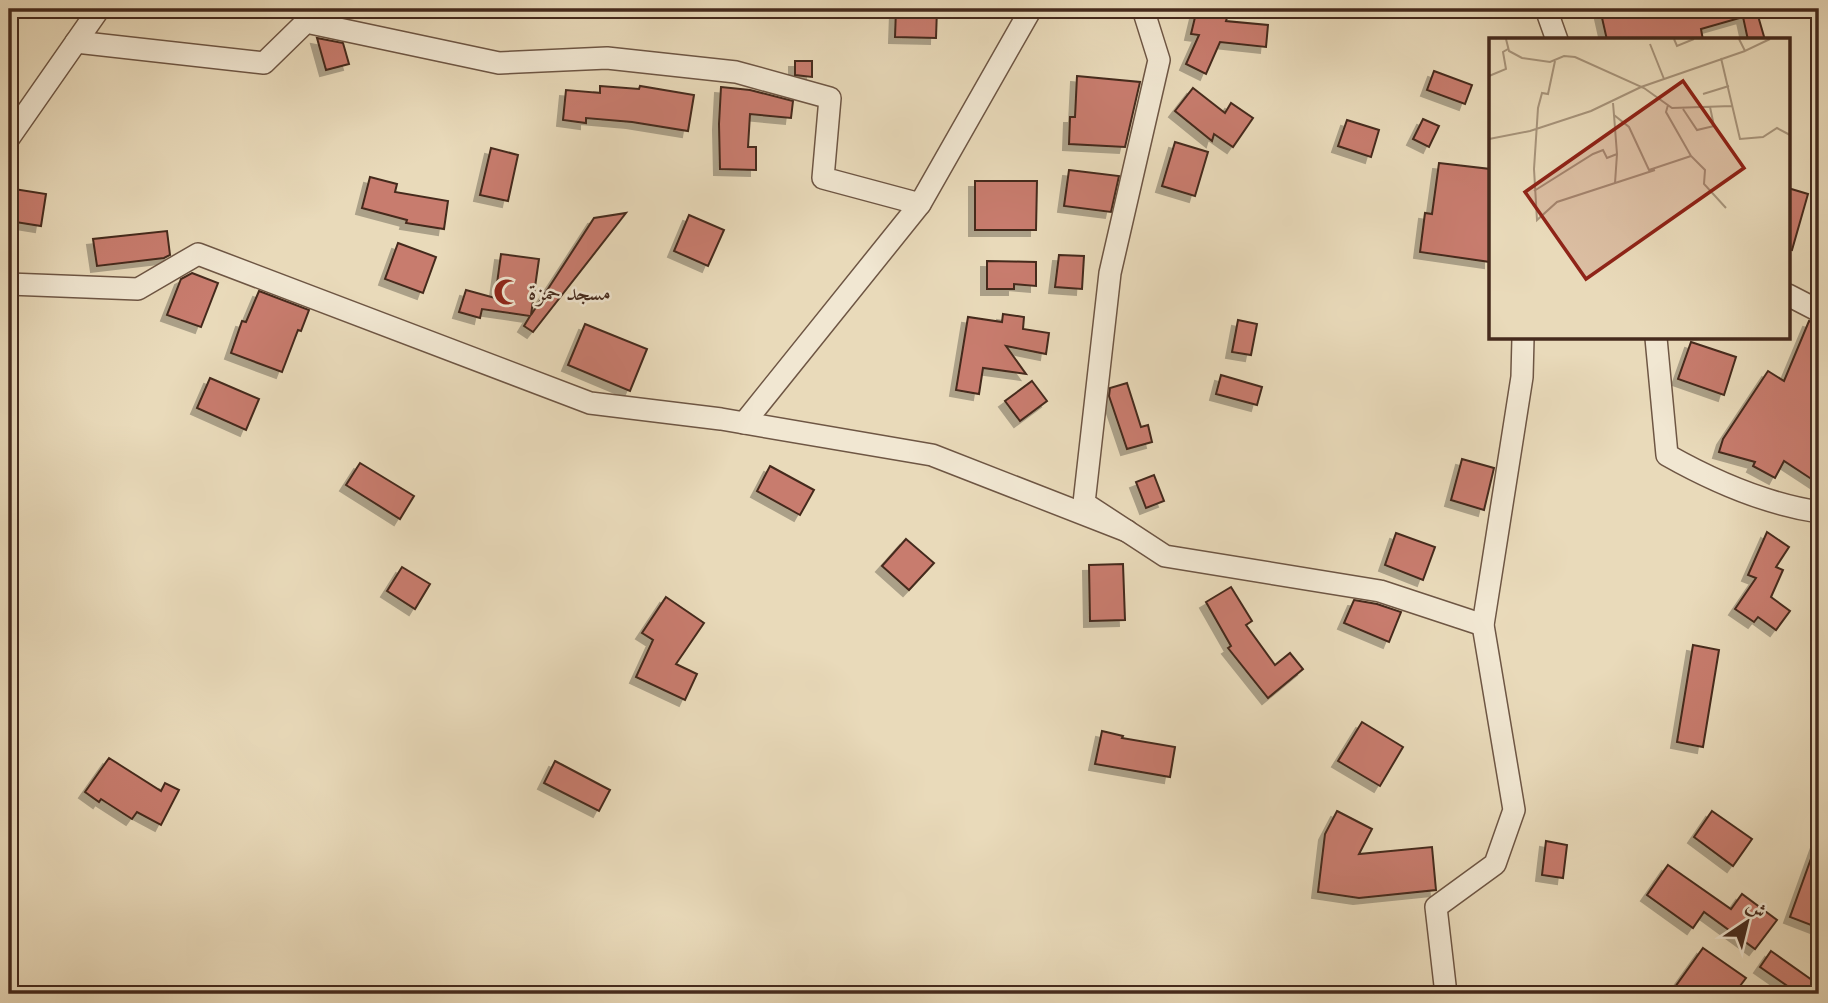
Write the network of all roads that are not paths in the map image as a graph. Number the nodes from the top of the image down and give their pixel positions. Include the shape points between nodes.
1 (99, 9) edge
2 (1031, 9) edge
3 (1143, 9) edge
4 (1546, 9) edge
5 (1556, 38) edge
6 (76, 42) junction
7 (9, 138) edge
8 (920, 204) junction
9 (9, 284) edge
10 (1790, 296) edge
11 (1819, 311) edge
12 (1523, 340) edge
13 (1656, 340) edge
14 (744, 423) junction
15 (1819, 512) edge
16 (1127, 531) junction
17 (1483, 625) junction
18 (1446, 994) edge

1 - 6 street
2 - 8 street
3 - 16 street via 1159,60 1110,273 1084,503
4 - 5 street
6 - 7 street
6 - 8 street via 264,63 306,22 499,63 607,58 736,72 830,98 823,178
8 - 14 street
9 - 14 street via 138,289 198,254 590,402
10 - 11 street
12 - 17 street via 1522,377
13 - 15 street via 1667,455 1704,476 1797,509
14 - 16 street via 932,455
16 - 17 street via 1166,556 1380,591
17 - 18 street via 1514,810 1495,864 1436,907

